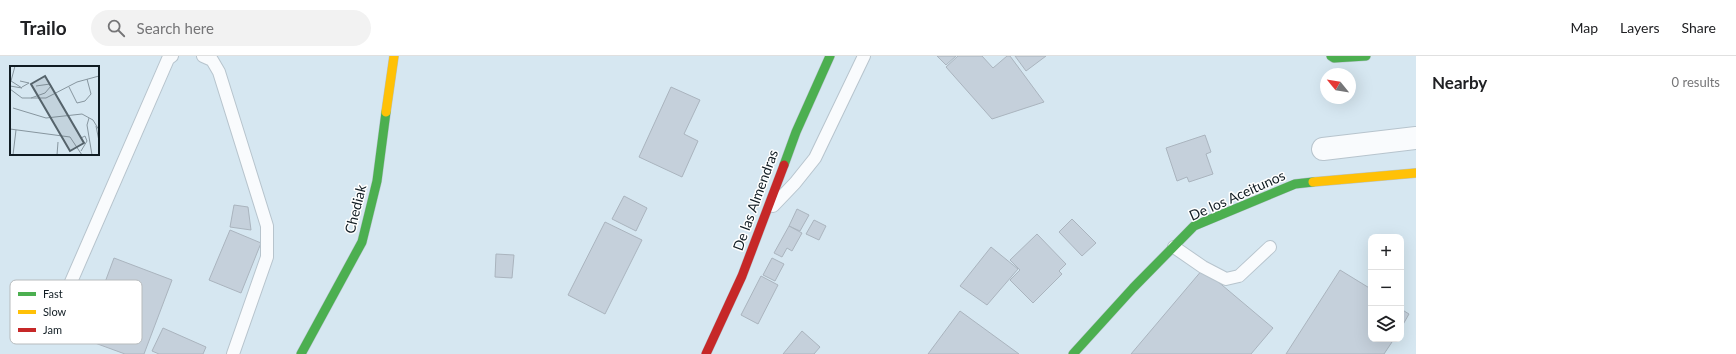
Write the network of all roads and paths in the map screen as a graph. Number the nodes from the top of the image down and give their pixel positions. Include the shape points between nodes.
1 (172, 56) edge
2 (203, 56) edge
3 (394, 56) edge
4 (830, 56) edge
5 (864, 56) edge
6 (1331, 56) edge
7 (1366, 56) edge
8 (1416, 138) edge
9 (1323, 149) dead end
10 (1416, 173) edge
11 (765, 214) junction
12 (1174, 247) junction
13 (1270, 247) dead end
14 (72, 280) edge
15 (233, 354) edge
16 (301, 354) edge
17 (706, 354) edge
18 (1073, 354) edge

1 - 14 lane via 168,59
2 - 15 lane via 212,60 219,72 266,226 267,258
3 - 16 street, Chediak via 377,181 362,242
4 - 11 street, De las Almendras via 796,132
5 - 11 lane via 815,158
6 - 7 street
8 - 9 street
10 - 12 street, De los Aceitunos via 1295,184 1194,226
11 - 17 street, De las Almendras via 742,276
12 - 13 lane via 1226,279 1239,276
12 - 18 street, De los Aceitunos

